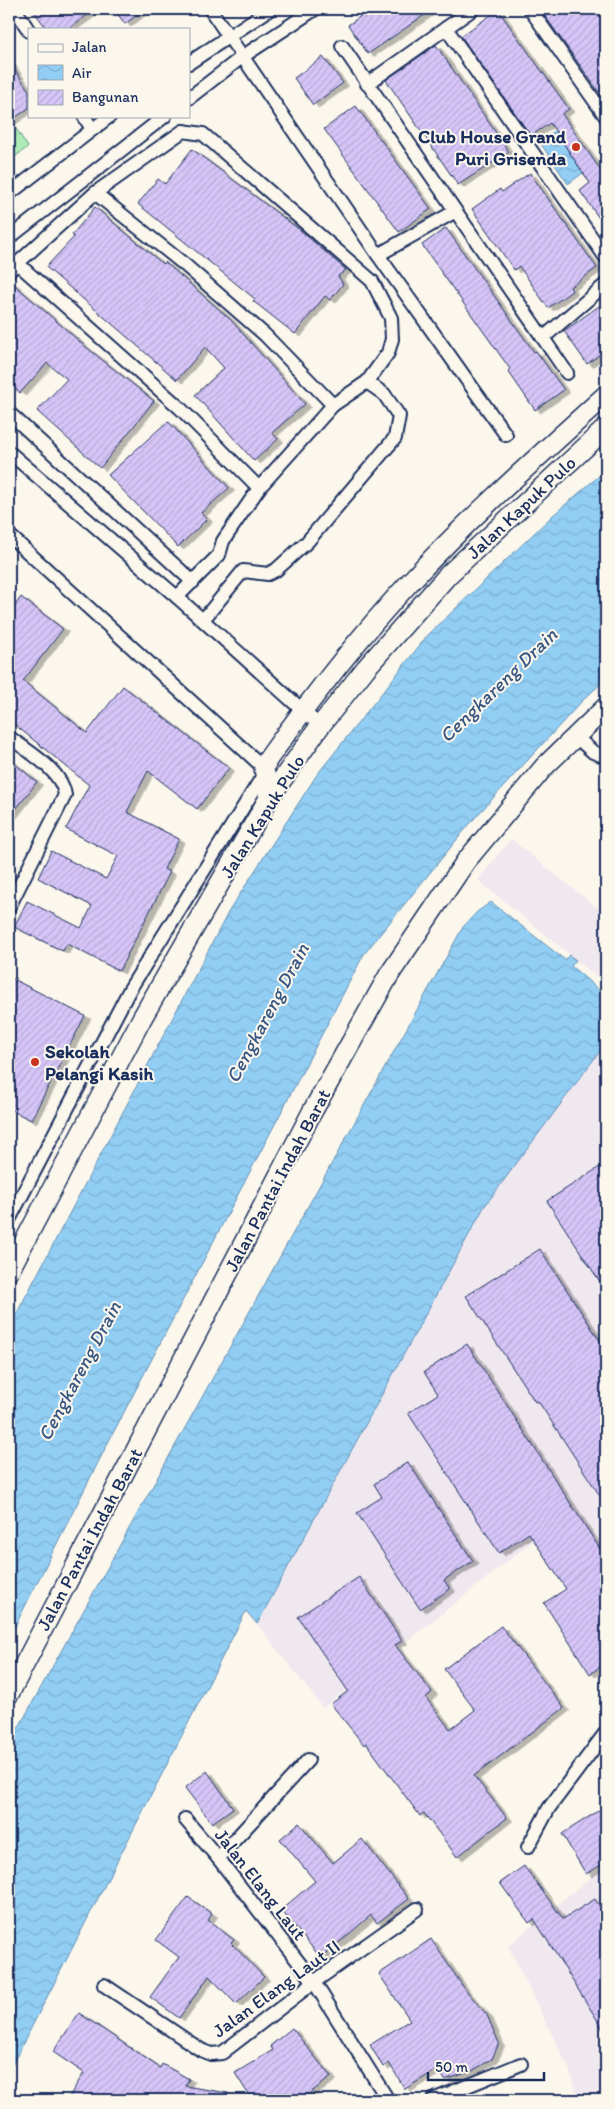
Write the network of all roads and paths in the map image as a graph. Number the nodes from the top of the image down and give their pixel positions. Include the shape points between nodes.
1 (14, 9) edge
2 (210, 9) edge
3 (270, 9) edge
4 (315, 9) edge
5 (473, 9) edge
6 (530, 9) edge
7 (299, 13) edge
8 (446, 28) junction
9 (28, 30) edge
10 (228, 36) junction
11 (342, 46) dead end
12 (242, 57) junction
13 (190, 62) edge
14 (367, 84) junction
15 (190, 97) edge
16 (606, 117) edge
17 (85, 118) edge
18 (107, 118) edge
19 (163, 118) edge
20 (92, 128) junction
21 (95, 193) junction
22 (9, 194) edge
23 (454, 212) junction
24 (9, 238) edge
25 (378, 255) junction
26 (606, 258) edge
27 (13, 267) edge
28 (606, 284) edge
29 (543, 338) junction
30 (567, 374) dead end
31 (367, 382) junction
32 (606, 396) edge
33 (333, 405) junction
34 (9, 413) edge
35 (606, 428) edge
36 (506, 435) dead end
37 (9, 452) edge
38 (259, 488) junction
39 (9, 535) edge
40 (193, 582) junction
41 (177, 597) junction
42 (203, 620) junction
43 (606, 707) edge
44 (303, 710) junction
45 (320, 726) junction
46 (575, 736) junction
47 (9, 737) edge
48 (605, 757) edge
49 (264, 771) junction
50 (269, 798) junction
51 (9, 907) edge
52 (9, 1220) edge
53 (9, 1271) edge
54 (9, 1694) edge
55 (606, 1732) edge
56 (308, 1760) dead end
57 (185, 1819) dead end
58 (528, 1847) dead end
59 (218, 1858) junction
60 (417, 1909) dead end
61 (314, 1982) junction
62 (104, 1985) dead end
63 (520, 2064) dead end
64 (388, 2100) edge
65 (433, 2100) edge

1 - 9 street
2 - 10 street
3 - 10 street
4 - 7 street
5 - 8 street
6 - 16 street
7 - 12 street
8 - 14 street
8 - 26 street
10 - 12 street
10 - 13 street
11 - 14 street
12 - 15 street
12 - 25 street
14 - 23 street
17 - 20 street
18 - 20 street
19 - 24 street
20 - 22 street
21 - 27 street
21 - 31 street via 183,130 203,134 372,281 391,318 392,339 388,353
21 - 33 street via 265,335
23 - 25 street
23 - 29 street
25 - 36 street
27 - 38 street via 180,408
28 - 29 street
29 - 30 street
31 - 33 street
31 - 42 street via 384,394 399,416 395,438 307,542 268,574 243,571
32 - 44 main road, Jalan Kapuk Pulo via 525,468 417,575
33 - 38 street
34 - 40 street
35 - 45 main road, Jalan Kapuk Pulo via 448,575
37 - 41 street
38 - 40 street via 224,541 220,555
39 - 49 street
40 - 41 street
41 - 42 street
42 - 44 street
43 - 46 main road, Jalan Pantai Indah Barat
44 - 45 street
44 - 49 main road, Jalan Kapuk Pulo
45 - 50 main road, Jalan Kapuk Pulo
46 - 48 street via 593,752
46 - 54 main road, Jalan Pantai Indah Barat via 544,767 471,855 389,975 312,1112
47 - 51 street via 58,775 64,785 64,794
49 - 50 main road
49 - 52 street via 130,989
50 - 53 main road, Jalan Kapuk Pulo via 142,1018
55 - 58 street via 548,1808
56 - 59 street
57 - 59 street, Jalan Elang Laut
59 - 61 street, Jalan Elang Laut
60 - 61 street, Jalan Elang Laut II
61 - 62 street, Jalan Elang Laut II via 217,2054 200,2050
61 - 64 street, Jalan Elang Laut
63 - 65 street

